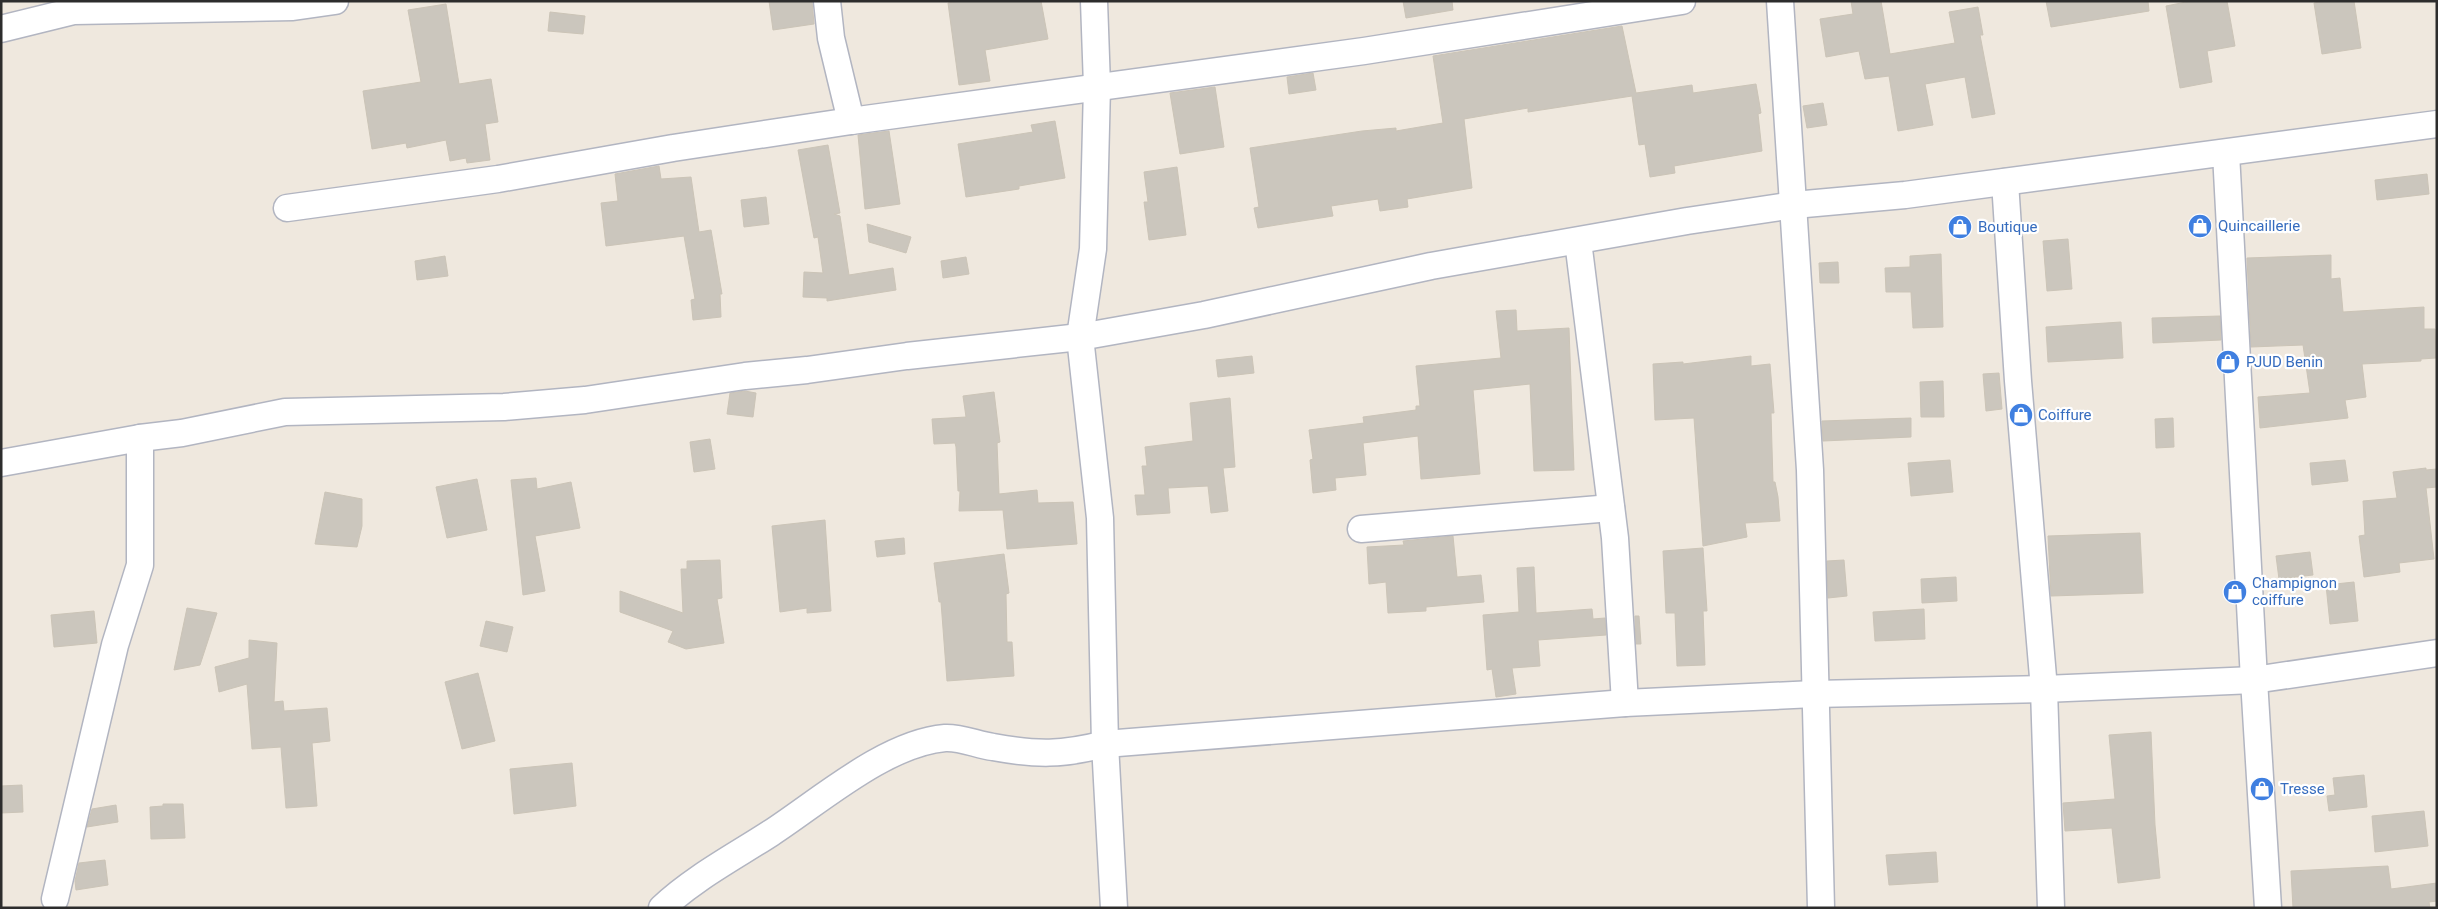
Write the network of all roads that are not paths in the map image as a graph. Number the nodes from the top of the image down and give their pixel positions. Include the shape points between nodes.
1 (334, 1) edge
2 (827, 1) edge
3 (1094, 1) edge
4 (1682, 1) edge
5 (1780, 1) edge
6 (1, 30) edge
7 (1097, 86) junction
8 (851, 120) junction
9 (2437, 124) edge
10 (2226, 153) junction
11 (2005, 182) junction
12 (1794, 204) junction
13 (287, 208) dead end
14 (1578, 241) junction
15 (1080, 338) junction
16 (140, 438) junction
17 (1, 463) edge
18 (1611, 508) junction
19 (1361, 529) dead end
20 (2437, 653) edge
21 (2254, 680) junction
22 (2044, 689) junction
23 (1814, 694) junction
24 (1626, 703) junction
25 (1105, 744) junction
26 (54, 899) dead end
27 (662, 908) edge
28 (1114, 908) edge
29 (1820, 908) edge
30 (2051, 908) edge
31 (2268, 908) edge

1 - 6 street via 293,7 74,11
2 - 8 street via 831,38
3 - 7 street
4 - 7 street via 1364,51
5 - 12 street
7 - 8 street
7 - 15 street via 1093,249
8 - 13 street via 498,179
9 - 10 street
10 - 11 street
10 - 21 street
11 - 12 street via 1906,195
11 - 22 street
12 - 14 street
12 - 23 street via 1810,470
14 - 15 street via 1431,266 1204,316
14 - 18 street
15 - 16 street via 744,376 586,400 504,407 285,412
15 - 25 street via 1100,518
16 - 17 street
16 - 26 street via 140,565 114,645
18 - 19 street
18 - 24 street
20 - 21 street
21 - 22 street
21 - 31 street
22 - 23 street
22 - 30 street
23 - 24 street
23 - 29 street
24 - 25 street
25 - 27 street via 1070,753 992,747 947,738 911,745 858,773 684,888
25 - 28 street

